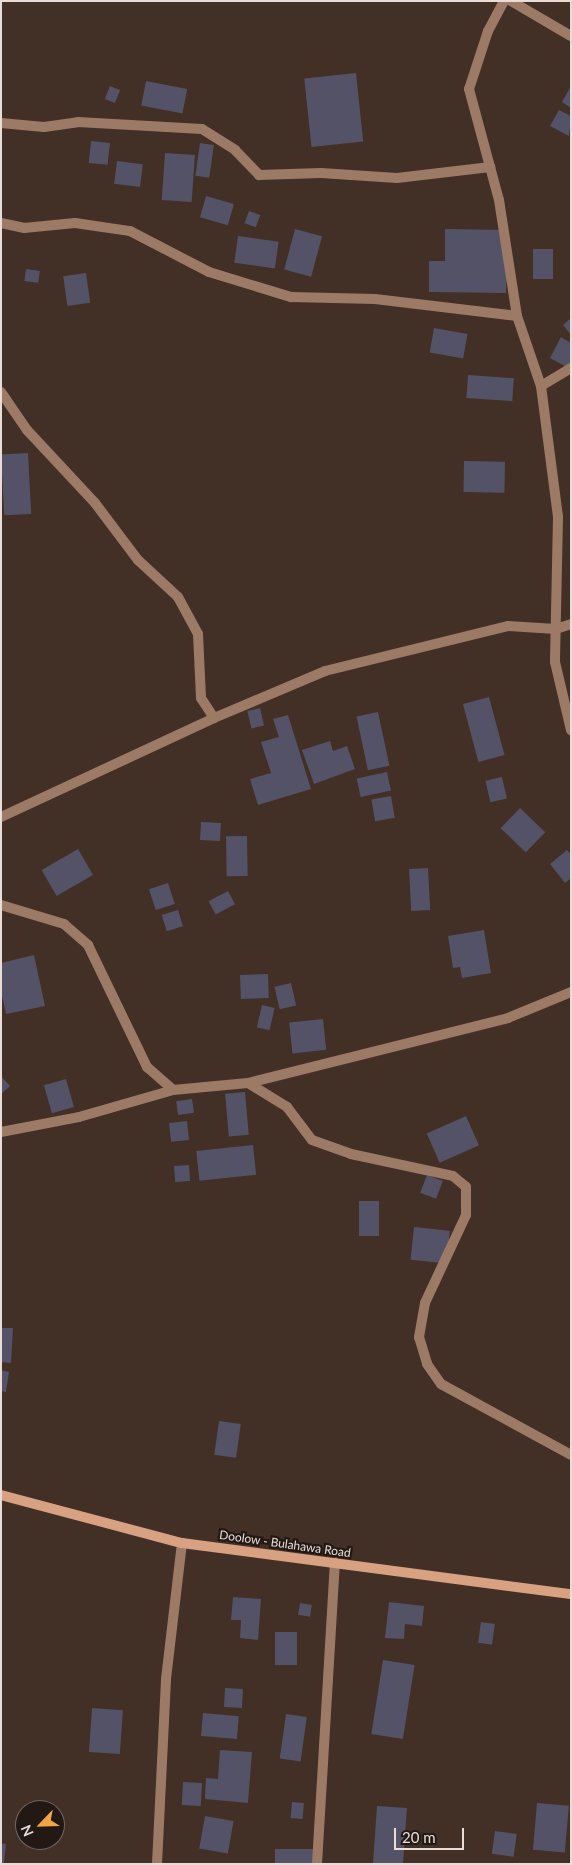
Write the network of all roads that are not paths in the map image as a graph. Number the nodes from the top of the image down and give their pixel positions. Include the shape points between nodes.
1 (504, 1) edge
2 (511, 1) edge
3 (571, 36) edge
4 (1, 123) edge
5 (490, 167) junction
6 (1, 223) edge
7 (517, 316) junction
8 (571, 368) edge
9 (541, 386) junction
10 (1, 392) edge
11 (571, 624) edge
12 (556, 629) junction
13 (214, 718) junction
14 (571, 730) edge
15 (1, 817) edge
16 (1, 905) edge
17 (571, 992) edge
18 (248, 1083) junction
19 (173, 1090) junction
20 (1, 1132) edge
21 (571, 1455) edge
22 (1, 1495) edge
23 (182, 1543) junction
24 (335, 1563) junction
25 (571, 1594) edge
26 (157, 1864) edge
27 (317, 1864) edge

1 - 5 street via 488,31 469,89
2 - 3 street
4 - 5 street via 44,127 78,122 202,129 235,150 259,175 321,173 397,178
5 - 7 street via 499,200
6 - 7 street via 24,228 75,223 130,231 210,272 291,297 375,299
7 - 9 street
8 - 9 street
9 - 12 street via 558,517
10 - 13 street via 27,430 95,503 138,560 178,597 198,634 201,698
11 - 12 street
12 - 13 street via 508,626 326,671
12 - 14 street via 555,662
13 - 15 street
16 - 19 street via 64,924 88,945 147,1067
17 - 18 street via 508,1018
18 - 19 street
18 - 21 street via 288,1107 312,1140 351,1154 453,1176 466,1187 466,1215 426,1303 419,1337 427,1364 441,1384
19 - 20 street via 79,1117
22 - 23 main road, Doolow - Bulahawa Road
23 - 24 main road, Doolow - Bulahawa Road
23 - 26 street via 166,1679
24 - 25 main road, Doolow - Bulahawa Road
24 - 27 street

